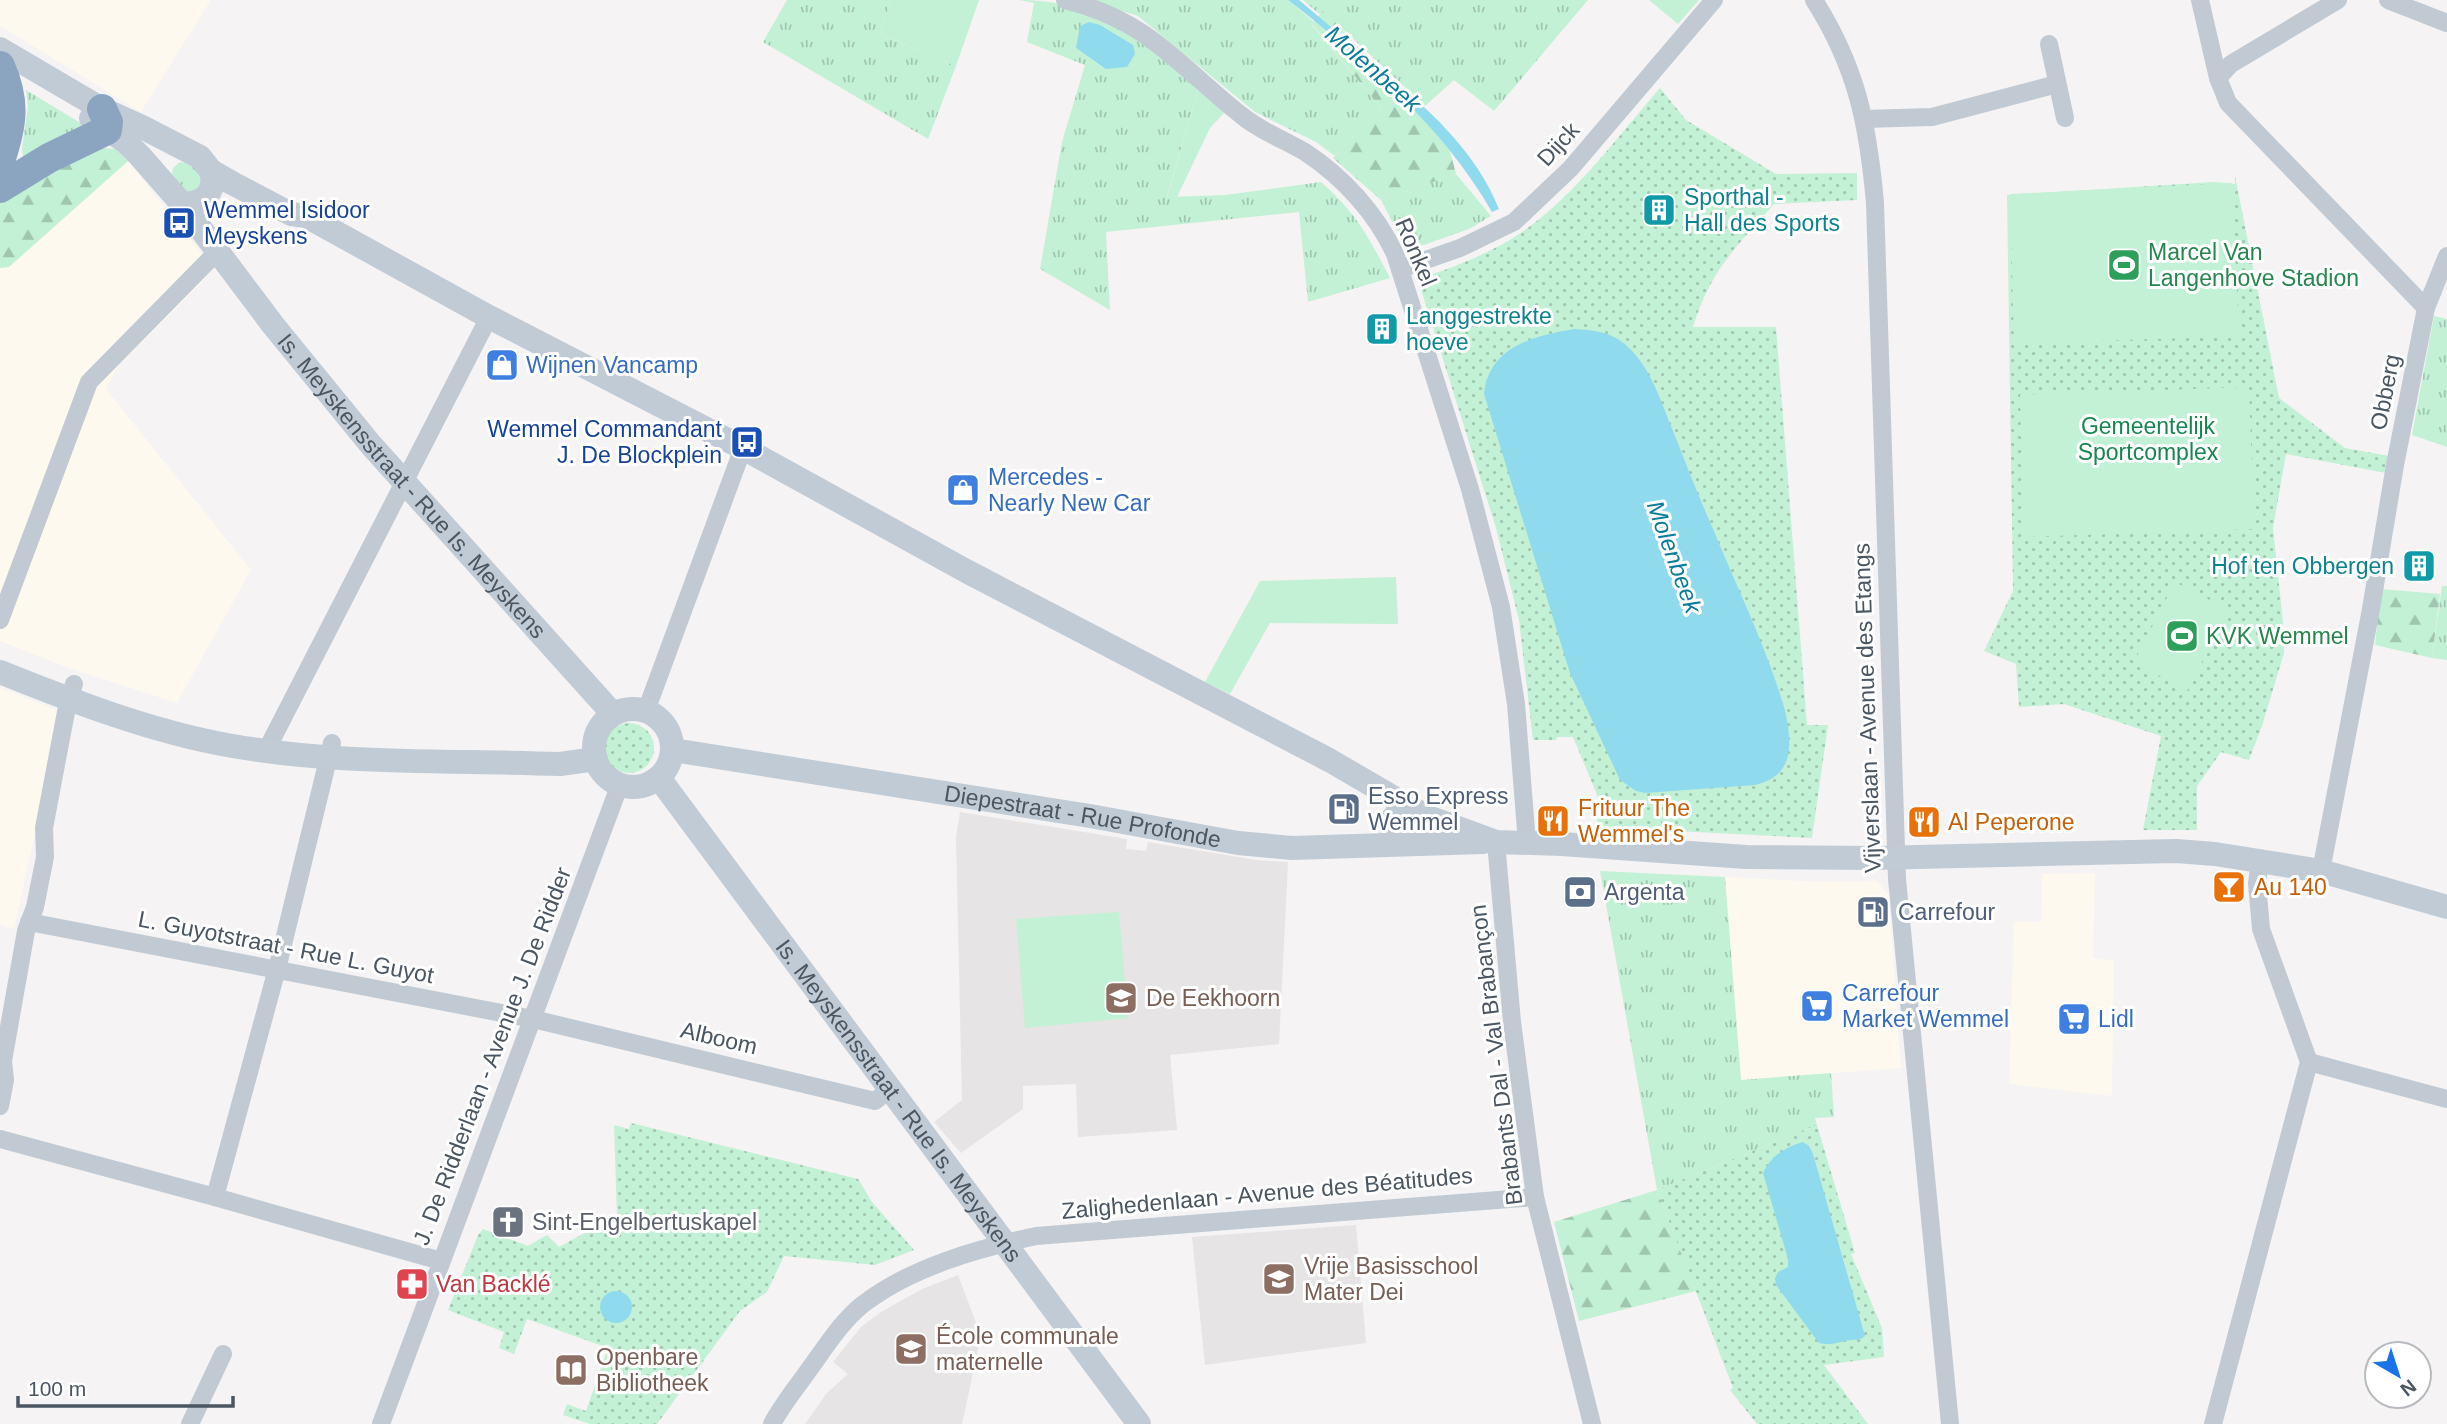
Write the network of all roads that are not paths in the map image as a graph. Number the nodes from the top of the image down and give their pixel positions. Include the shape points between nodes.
1 (1065, 0) edge
2 (1714, 0) edge
3 (1814, 0) edge
4 (2200, 0) edge
5 (2338, 0) edge
6 (2388, 0) edge
7 (2447, 23) edge
8 (2049, 44) dead end
9 (0, 49) edge
10 (0, 59) edge
11 (0, 66) edge
12 (2218, 78) junction
13 (2057, 85) junction
14 (2065, 118) dead end
15 (1864, 119) junction
16 (112, 127) junction
17 (190, 152) junction
18 (0, 161) edge
19 (211, 171) junction
20 (163, 182) junction
21 (0, 188) edge
22 (182, 204) junction
23 (217, 252) junction
24 (2447, 256) edge
25 (1400, 269) junction
26 (2426, 308) junction
27 (489, 317) junction
28 (743, 448) junction
29 (403, 482) junction
30 (0, 620) edge
31 (0, 657) edge
32 (0, 672) edge
33 (71, 692) junction
34 (646, 711) junction
35 (613, 715) junction
36 (268, 744) junction
37 (673, 750) junction
38 (331, 751) junction
39 (595, 752) junction
40 (659, 778) junction
41 (620, 784) junction
42 (1418, 811) junction
43 (1496, 842) junction
44 (1430, 843) junction
45 (1527, 843) junction
46 (1398, 845) junction
47 (1896, 857) junction
48 (2260, 862) junction
49 (2321, 872) junction
50 (2447, 907) edge
51 (29, 922) junction
52 (277, 969) junction
53 (533, 1019) junction
54 (2309, 1062) junction
55 (890, 1089) junction
56 (2447, 1098) edge
57 (0, 1106) edge
58 (0, 1139) edge
59 (215, 1197) junction
60 (1535, 1197) junction
61 (1003, 1243) junction
62 (441, 1261) junction
63 (223, 1354) dead end
64 (190, 1424) edge
65 (381, 1424) edge
66 (772, 1424) edge
67 (1139, 1424) edge
68 (1592, 1424) edge
69 (1950, 1424) edge
70 (2213, 1424) edge

1 - 25 street, Ronkel via 1098,9 1136,28 1253,125 1321,163 1372,215 1389,240
2 - 25 street, Dijck via 1571,168 1514,222
3 - 15 street, Vijverslaan - Avenue des Etangs via 1852,71
4 - 12 street
5 - 12 street via 2231,64
6 - 7 street
8 - 13 street
9 - 16 main road
10 - 16 main road via 25,79
11 - 18 highway via 12,107
12 - 26 street via 2228,103 2240,117
13 - 14 street
13 - 15 street via 1932,117
15 - 47 street, Vijverslaan - Avenue des Etangs via 1875,203
16 - 17 main road
16 - 20 main road, Is. Meyskensstraat - Rue Is. Meyskens
16 - 21 highway
17 - 19 main road
17 - 20 main road via 170,159
19 - 22 main road via 209,194 198,203
19 - 27 main road via 291,214 306,216
20 - 22 main road, Is. Meyskensstraat - Rue Is. Meyskens
22 - 23 main road, Is. Meyskensstraat - Rue Is. Meyskens
23 - 29 main road, Is. Meyskensstraat - Rue Is. Meyskens
23 - 30 street via 89,382
24 - 26 street, Obberg
25 - 45 street, Ronkel via 1470,489 1501,607 1516,704
26 - 49 street, Obberg
27 - 28 main road
27 - 29 street
28 - 34 street
28 - 42 main road
29 - 35 main road, Is. Meyskensstraat - Rue Is. Meyskens
29 - 36 street
31 - 33 main road
32 - 33 main road
33 - 36 main road
33 - 51 street via 44,828 45,857
34 - 35 main road via 631,709
34 - 37 main road via 665,725
35 - 39 main road via 600,727
36 - 38 main road
37 - 40 main road
37 - 46 main road, Diepestraat - Rue Profonde via 1238,842 1292,848
38 - 39 main road
38 - 52 street
39 - 41 main road via 606,776
40 - 41 main road via 640,786
40 - 55 main road, Is. Meyskensstraat - Rue Is. Meyskens
41 - 53 street, J. De Ridderlaan - Avenue J. De Ridder
42 - 43 main road
42 - 44 street via 1435,830
42 - 46 street via 1395,811 1388,820 1389,838
43 - 44 main road, Diepestraat - Rue Profonde
43 - 45 main road, Diepestraat - Rue Profonde
43 - 60 street, Brabants Dal - Val Brabançon via 1512,1022
44 - 46 main road, Diepestraat - Rue Profonde
45 - 47 main road, Diepestraat - Rue Profonde via 1746,857
47 - 48 main road, Diepestraat - Rue Profonde via 2176,852
47 - 69 street, Vijverslaan - Avenue des Etangs
48 - 49 main road, Diepestraat - Rue Profonde
48 - 54 street via 2261,929
49 - 50 main road, Diepestraat - Rue Profonde
51 - 52 street, L. Guyotstraat - Rue L. Guyot
51 - 57 street via 3,1061
52 - 53 street, L. Guyotstraat - Rue L. Guyot
52 - 59 street
53 - 55 street, Alboom via 875,1101
53 - 62 street, J. De Ridderlaan - Avenue J. De Ridder
54 - 56 street
54 - 70 street
55 - 61 main road, Is. Meyskensstraat - Rue Is. Meyskens
58 - 59 street
59 - 62 street
60 - 61 street, Zalighedenlaan - Avenue des Béatitudes via 1050,1235
60 - 68 street, Brabants Dal - Val Brabançon
61 - 66 street, Zalighedenlaan - Avenue des Béatitudes via 954,1258 863,1304 843,1322
61 - 67 main road, Is. Meyskensstraat - Rue Is. Meyskens
62 - 65 street, J. De Ridderlaan - Avenue J. De Ridder
63 - 64 street

